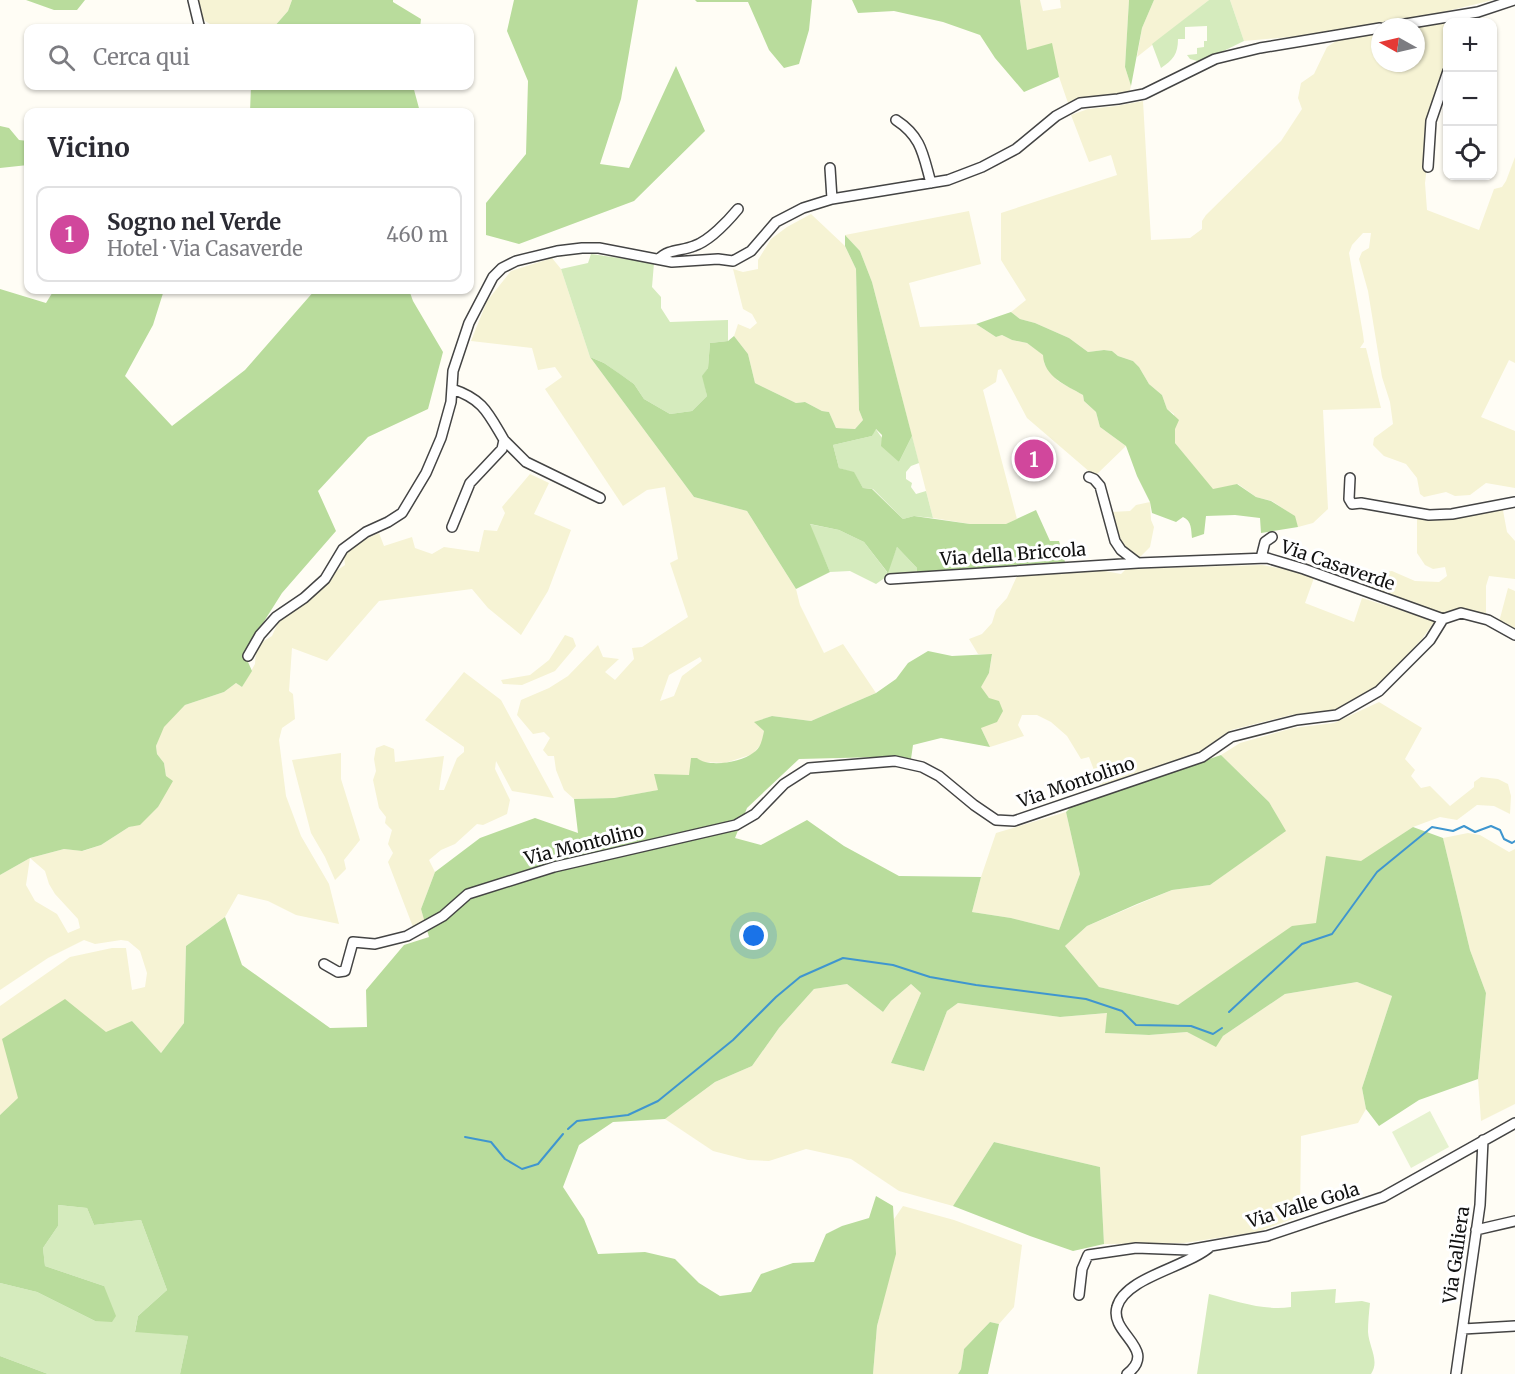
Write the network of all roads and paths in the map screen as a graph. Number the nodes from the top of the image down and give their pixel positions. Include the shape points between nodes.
1 (193, 0) edge
2 (1514, 0) edge
3 (1464, 18) edge
4 (1443, 20) edge
5 (1425, 23) edge
6 (199, 24) edge
7 (1371, 30) edge
8 (1448, 72) edge
9 (896, 120) dead end
10 (1428, 167) dead end
11 (830, 168) dead end
12 (931, 183) junction
13 (832, 199) junction
14 (738, 209) dead end
15 (659, 259) junction
16 (452, 389) junction
17 (504, 440) junction
18 (1089, 477) dead end
19 (1350, 478) dead end
20 (600, 498) dead end
21 (1515, 502) edge
22 (452, 527) dead end
23 (1272, 537) dead end
24 (1261, 558) junction
25 (1138, 562) junction
26 (890, 579) dead end
27 (1443, 619) junction
28 (1515, 635) edge
29 (248, 656) dead end
30 (324, 964) dead end
31 (1515, 1123) edge
32 (1483, 1140) junction
33 (1515, 1221) edge
34 (1476, 1230) junction
35 (1211, 1246) junction
36 (1079, 1295) dead end
37 (1515, 1326) edge
38 (1463, 1329) junction
39 (1127, 1374) edge
40 (1456, 1374) edge

1 - 6 street
2 - 3 street
4 - 5 street
7 - 12 street via 1226,56 1144,93 1080,103 1056,116 1016,149 982,167
8 - 10 street via 1431,121
9 - 12 street via 918,140
11 - 13 street
12 - 13 street
13 - 15 street via 776,222 751,251 733,261
14 - 15 street via 695,246 664,254
15 - 16 street via 582,248 516,261 502,268 493,277 469,323 453,371
16 - 17 street via 478,400
16 - 29 street via 441,438 402,513 343,549 325,579 276,617
17 - 20 street via 526,462
17 - 22 street via 502,449 470,483
18 - 25 street via 1100,486 1115,541
19 - 21 street via 1352,504 1429,515
23 - 24 street via 1265,542
24 - 25 street, Via Casaverde
24 - 27 street, Via Casaverde via 1304,568
25 - 26 street, Via della Briccola
27 - 28 street, Via Casaverde via 1461,613 1488,620
27 - 30 street, Via Montolino via 1430,640 1379,691 1337,715 1297,720 1231,737 1202,757 1014,821 996,820 922,767 896,761 809,768 784,784 755,814 736,825 554,867 468,894 442,916 407,936 375,944 353,942 345,971 338,972
31 - 32 street, Via Valle Gola
32 - 34 street, Via Galliera
32 - 35 street, Via Valle Gola via 1383,1197 1267,1236
33 - 34 street
34 - 38 street, Via Galliera
35 - 36 street, Via Valle Gola via 1188,1250 1136,1248 1088,1255
35 - 39 street via 1202,1255 1122,1295 1115,1317 1137,1348 1137,1358
37 - 38 street
38 - 40 street, Via Galliera

